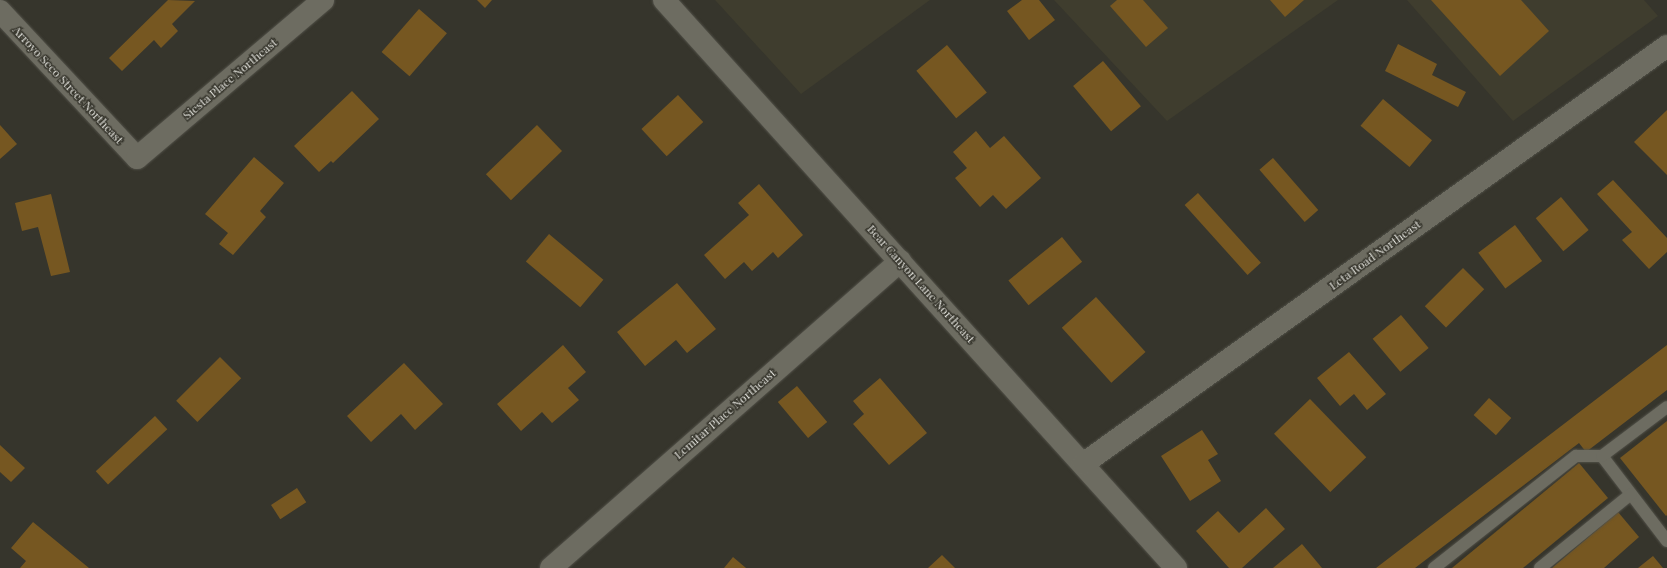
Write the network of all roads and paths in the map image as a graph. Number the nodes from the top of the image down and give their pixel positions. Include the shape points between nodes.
1 (323, 0) edge
2 (664, 0) edge
3 (0, 11) edge
4 (1667, 46) edge
5 (137, 158) joint
6 (900, 261) junction
7 (1667, 407) edge
8 (1602, 456) junction
9 (1083, 464) junction
10 (1631, 494) junction
11 (1665, 534) edge
12 (551, 568) edge
13 (1176, 568) edge
14 (1434, 568) edge
15 (1540, 568) edge

1 - 5 street, Siesta Place Northeast
2 - 6 street, Bear Canyon Lane Northeast
3 - 5 street, Arroyo Seco Street Northeast
4 - 9 street, Leta Road Northeast
6 - 9 street, Bear Canyon Lane Northeast
6 - 12 street, Lemitar Place Northeast
7 - 8 lane
8 - 10 lane
8 - 14 lane via 1576,456
9 - 13 street, Bear Canyon Lane Northeast
10 - 11 lane
10 - 15 lane

